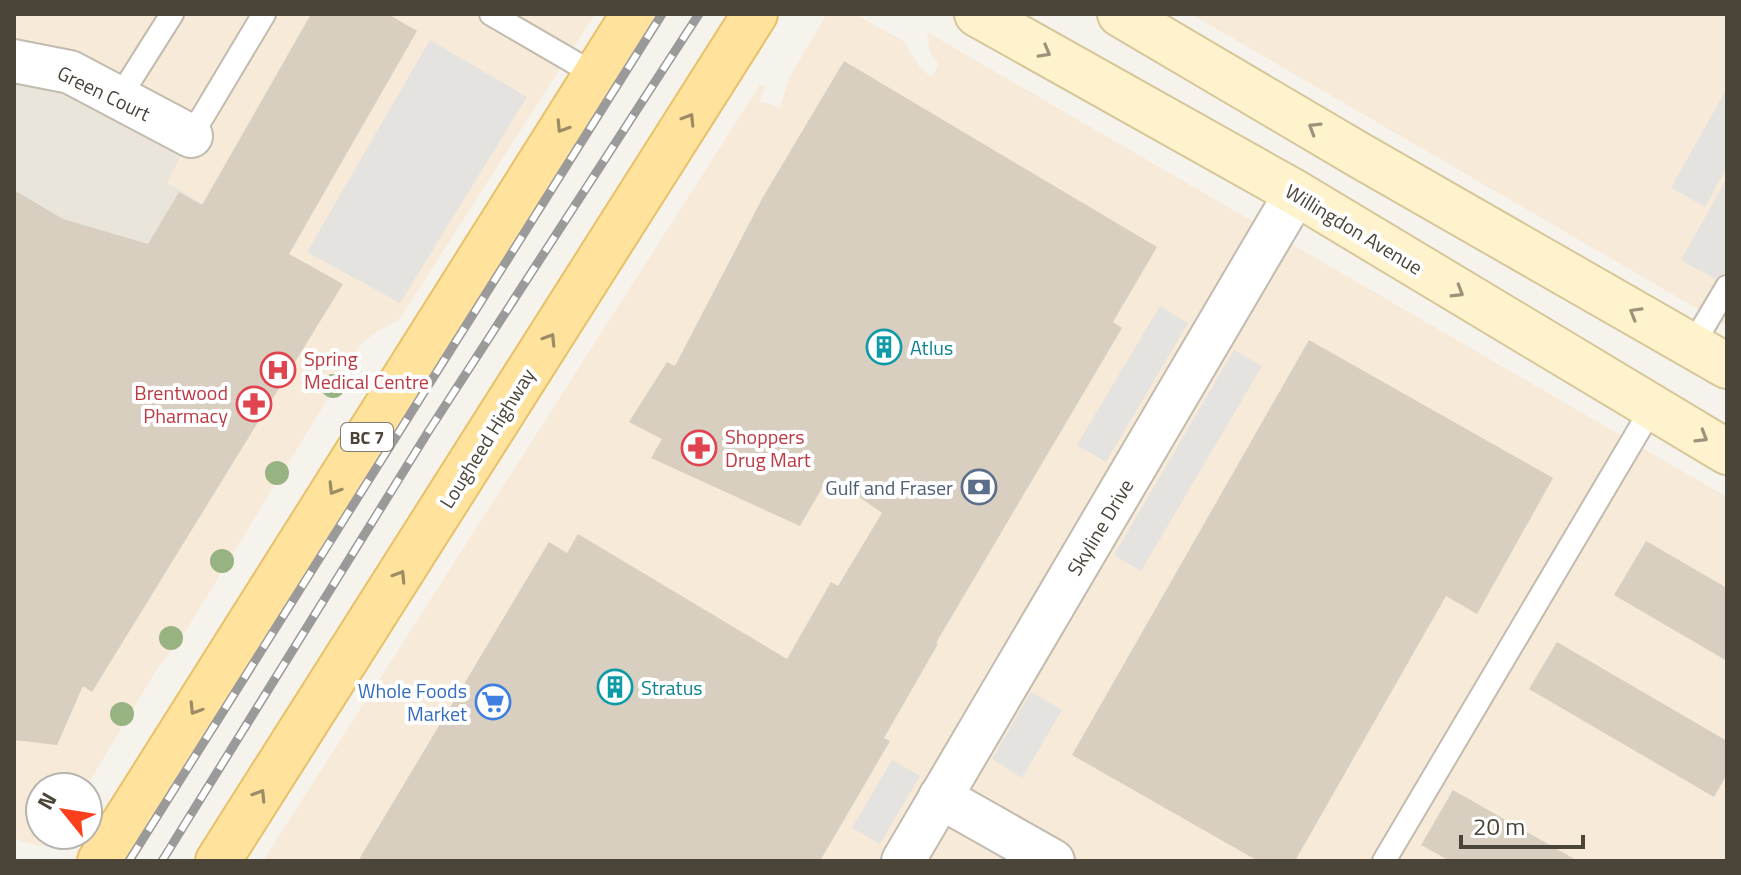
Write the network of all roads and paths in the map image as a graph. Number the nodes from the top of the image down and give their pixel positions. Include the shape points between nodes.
1 (172, 14) edge
2 (264, 14) edge
3 (491, 14) edge
4 (634, 14) edge
5 (755, 14) edge
6 (977, 14) edge
7 (1120, 14) edge
8 (14, 61) edge
9 (596, 75) junction
10 (119, 98) junction
11 (191, 136) joint
12 (1296, 193) junction
13 (1727, 287) edge
14 (1710, 356) edge
15 (1652, 408) junction
16 (1727, 452) edge
17 (940, 797) junction
18 (100, 861) edge
19 (218, 861) edge
20 (903, 861) edge
21 (1053, 861) edge
22 (1384, 861) edge

1 - 10 lane
2 - 11 lane
3 - 9 lane
4 - 9 main road, BC 7
19 -> 5 main road, Lougheed Highway
6 -> 12 main road, Willingdon Avenue
14 -> 7 main road
8 - 10 street, Green Court via 59,68
9 -> 18 main road, BC 7
10 - 11 street, Green Court
12 -> 15 main road, Willingdon Avenue
12 - 17 street, Skyline Drive
13 - 14 lane
15 -> 16 main road, Willingdon Avenue
15 - 22 lane
17 - 20 street, Skyline Drive
17 - 21 street

